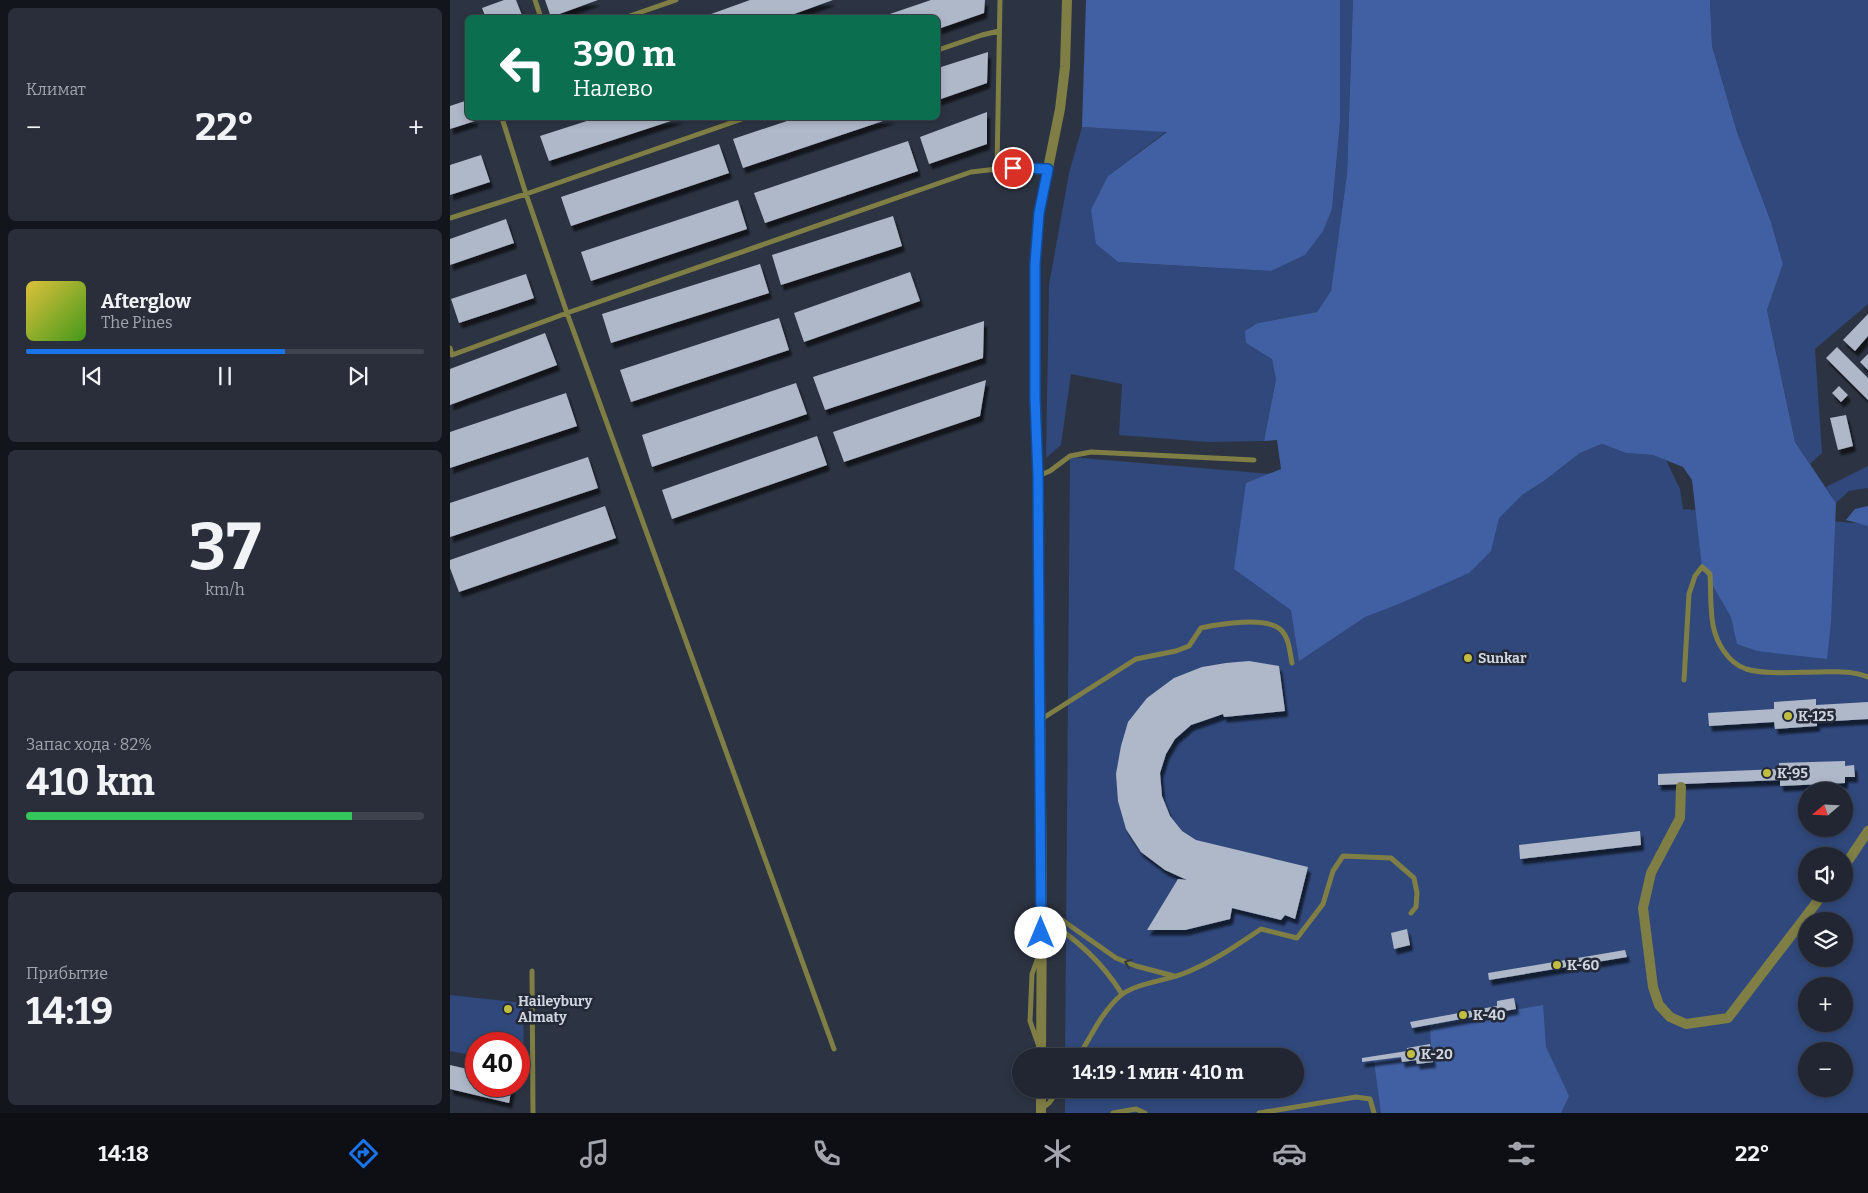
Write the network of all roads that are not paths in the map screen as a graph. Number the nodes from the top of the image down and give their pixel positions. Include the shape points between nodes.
1 (535, 0) edge
2 (676, 0) edge
3 (1000, 0) edge
4 (1067, 0) edge
5 (540, 15) edge
6 (633, 15) edge
7 (999, 31) junction
8 (940, 49) edge
9 (503, 120) edge
10 (739, 120) edge
11 (997, 169) junction
12 (1048, 169) junction
13 (526, 194) junction
14 (450, 218) edge
15 (567, 313) junction
16 (450, 348) edge
17 (451, 356) edge
18 (1254, 460) dead end
19 (1038, 476) junction
20 (1292, 663) dead end
21 (1868, 677) edge
22 (1684, 680) dead end
23 (1039, 720) junction
24 (1681, 787) dead end
25 (1868, 831) edge
26 (1853, 854) edge
27 (1817, 902) edge
28 (1042, 905) junction
29 (1411, 913) dead end
30 (1042, 918) junction
31 (532, 971) dead end
32 (1175, 976) junction
33 (1122, 994) junction
34 (1041, 1048) edge
35 (1084, 1048) edge
36 (834, 1049) dead end
37 (1041, 1098) edge
38 (1052, 1098) edge
39 (1041, 1111) edge
40 (533, 1113) edge
41 (1113, 1113) edge
42 (1146, 1113) edge
43 (1259, 1113) edge
44 (1374, 1113) edge

1 - 5 lane
2 - 6 lane
3 - 7 lane
4 - 12 street via 1066,67
7 - 8 lane
7 - 11 lane
9 - 13 lane
10 - 13 lane
11 - 12 lane
11 - 15 lane via 971,172
12 - 19 street via 1039,213 1035,264
13 - 14 lane
13 - 15 lane
15 - 17 lane
15 - 36 lane
16 - 17 lane
18 - 19 lane via 1091,452 1070,456
19 - 23 street
20 - 23 lane via 1285,634 1280,628 1258,622 1201,628 1189,646 1136,659
21 - 22 lane via 1844,672 1745,669 1730,659 1720,646 1712,624 1710,574 1702,567 1689,594
23 - 28 street
24 - 27 street via 1680,818 1651,873 1643,908 1653,988 1659,1005 1670,1017 1686,1024 1728,1018
25 - 26 street
28 - 30 street
32 -> 28 lane via 1116,958
29 - 32 lane via 1416,907 1414,878 1391,858 1343,856 1333,871 1323,904 1297,938 1261,928 1224,954
30 - 33 lane via 1059,928 1096,960
30 - 34 street
31 - 40 lane
32 - 33 lane
33 - 35 lane via 1109,1007
37 - 39 street
38 - 39 lane
41 - 42 lane via 1136,1108
43 - 44 lane via 1356,1097 1370,1099

